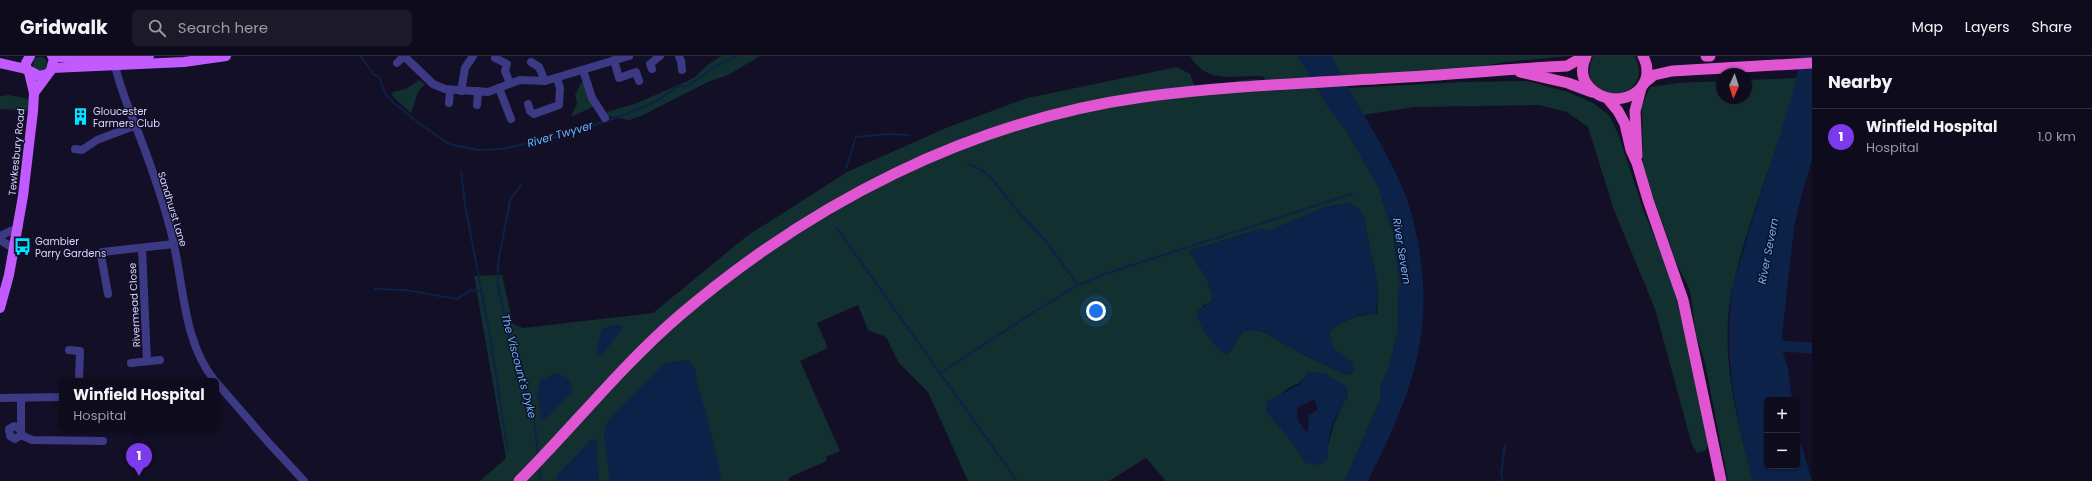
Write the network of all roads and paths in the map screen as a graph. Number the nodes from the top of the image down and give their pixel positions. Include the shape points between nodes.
1 (30, 56) edge
2 (52, 56) edge
3 (145, 56) edge
4 (149, 56) edge
5 (226, 56) edge
6 (404, 56) edge
7 (474, 56) edge
8 (629, 56) edge
9 (660, 56) edge
10 (679, 56) edge
11 (1586, 56) edge
12 (1642, 56) edge
13 (1706, 56) edge
14 (1710, 56) edge
15 (495, 58) dead end
16 (115, 59) edge
17 (614, 60) junction
18 (531, 61) edge
19 (0, 63) edge
20 (397, 63) dead end
21 (1812, 63) edge
22 (652, 69) dead end
23 (27, 70) junction
24 (583, 70) junction
25 (682, 70) dead end
26 (1510, 70) junction
27 (50, 71) junction
28 (557, 78) junction
29 (545, 81) junction
30 (639, 81) dead end
31 (510, 83) junction
32 (1642, 85) junction
33 (499, 88) junction
34 (450, 90) junction
35 (461, 91) junction
36 (478, 91) junction
37 (34, 93) junction
38 (1594, 93) junction
39 (1608, 99) junction
40 (449, 103) dead end
41 (528, 104) dead end
42 (477, 105) dead end
43 (605, 118) dead end
44 (511, 119) dead end
45 (134, 126) junction
46 (80, 151) dead end
47 (1637, 163) junction
48 (19, 227) junction
49 (0, 236) edge
50 (0, 240) edge
51 (174, 244) junction
52 (142, 248) junction
53 (15, 249) junction
54 (108, 294) dead end
55 (0, 308) edge
56 (69, 350) dead end
57 (160, 360) dead end
58 (147, 361) junction
59 (131, 363) dead end
60 (79, 378) edge
61 (213, 378) edge
62 (219, 385) edge
63 (59, 397) edge
64 (0, 398) edge
65 (21, 398) junction
66 (103, 442) dead end
67 (304, 481) edge
68 (519, 481) edge
69 (1721, 481) edge

1 - 23 main road via 26,63
2 - 16 main road
2 - 27 main road
3 - 4 main road
3 - 16 main road
5 - 16 main road via 184,62
6 - 20 street
6 - 34 street via 433,84
7 - 35 street via 465,68
8 - 17 street
9 - 22 street via 650,64
10 - 25 street
11 - 26 highway via 1567,66
11 - 38 highway via 1582,66 1584,79
12 - 32 highway via 1647,69
13 - 14 highway
15 - 31 street via 506,64
16 - 27 main road
16 - 45 street, Sandhurst Lane via 125,102
17 - 24 street
17 - 30 street via 619,78 636,72
18 - 29 street via 539,67
19 - 23 main road
21 - 32 highway via 1672,71 1654,75
23 - 27 main road via 39,76
23 - 37 main road, Tewkesbury Road
24 - 28 street
24 - 43 street via 592,98
26 - 38 highway via 1553,79
26 - 68 highway via 1177,93 1098,105 1049,116 969,141 880,180 784,236 679,316 633,360
27 - 37 main road, Tewkesbury Road
28 - 29 street
28 - 41 street via 560,88 559,105 534,114
29 - 31 street via 520,80
31 - 33 street
32 - 39 highway via 1627,97
32 - 47 highway via 1635,111
33 - 36 street via 488,92
33 - 44 street
34 - 35 street
34 - 40 street
35 - 36 street
36 - 42 street
37 - 48 main road, Tewkesbury Road
38 - 39 highway
39 - 47 highway via 1623,120 1630,150
45 - 46 street via 97,140
45 - 51 street, Sandhurst Lane
47 - 69 highway via 1683,300
48 - 49 street
48 - 53 main road, Tewkesbury Road
50 - 53 street
51 - 52 street, Rivermead Close
51 - 61 street, Sandhurst Lane via 191,331 198,352
52 - 54 street, Rivermead Close via 102,252
52 - 58 street, Rivermead Close
53 - 55 main road, Tewkesbury Road
56 - 60 street via 80,351
57 - 58 street, Rivermead Close
58 - 59 street, Rivermead Close
62 - 67 street, Sandhurst Lane
63 - 65 street
64 - 65 street
65 - 66 street via 20,432 32,440

